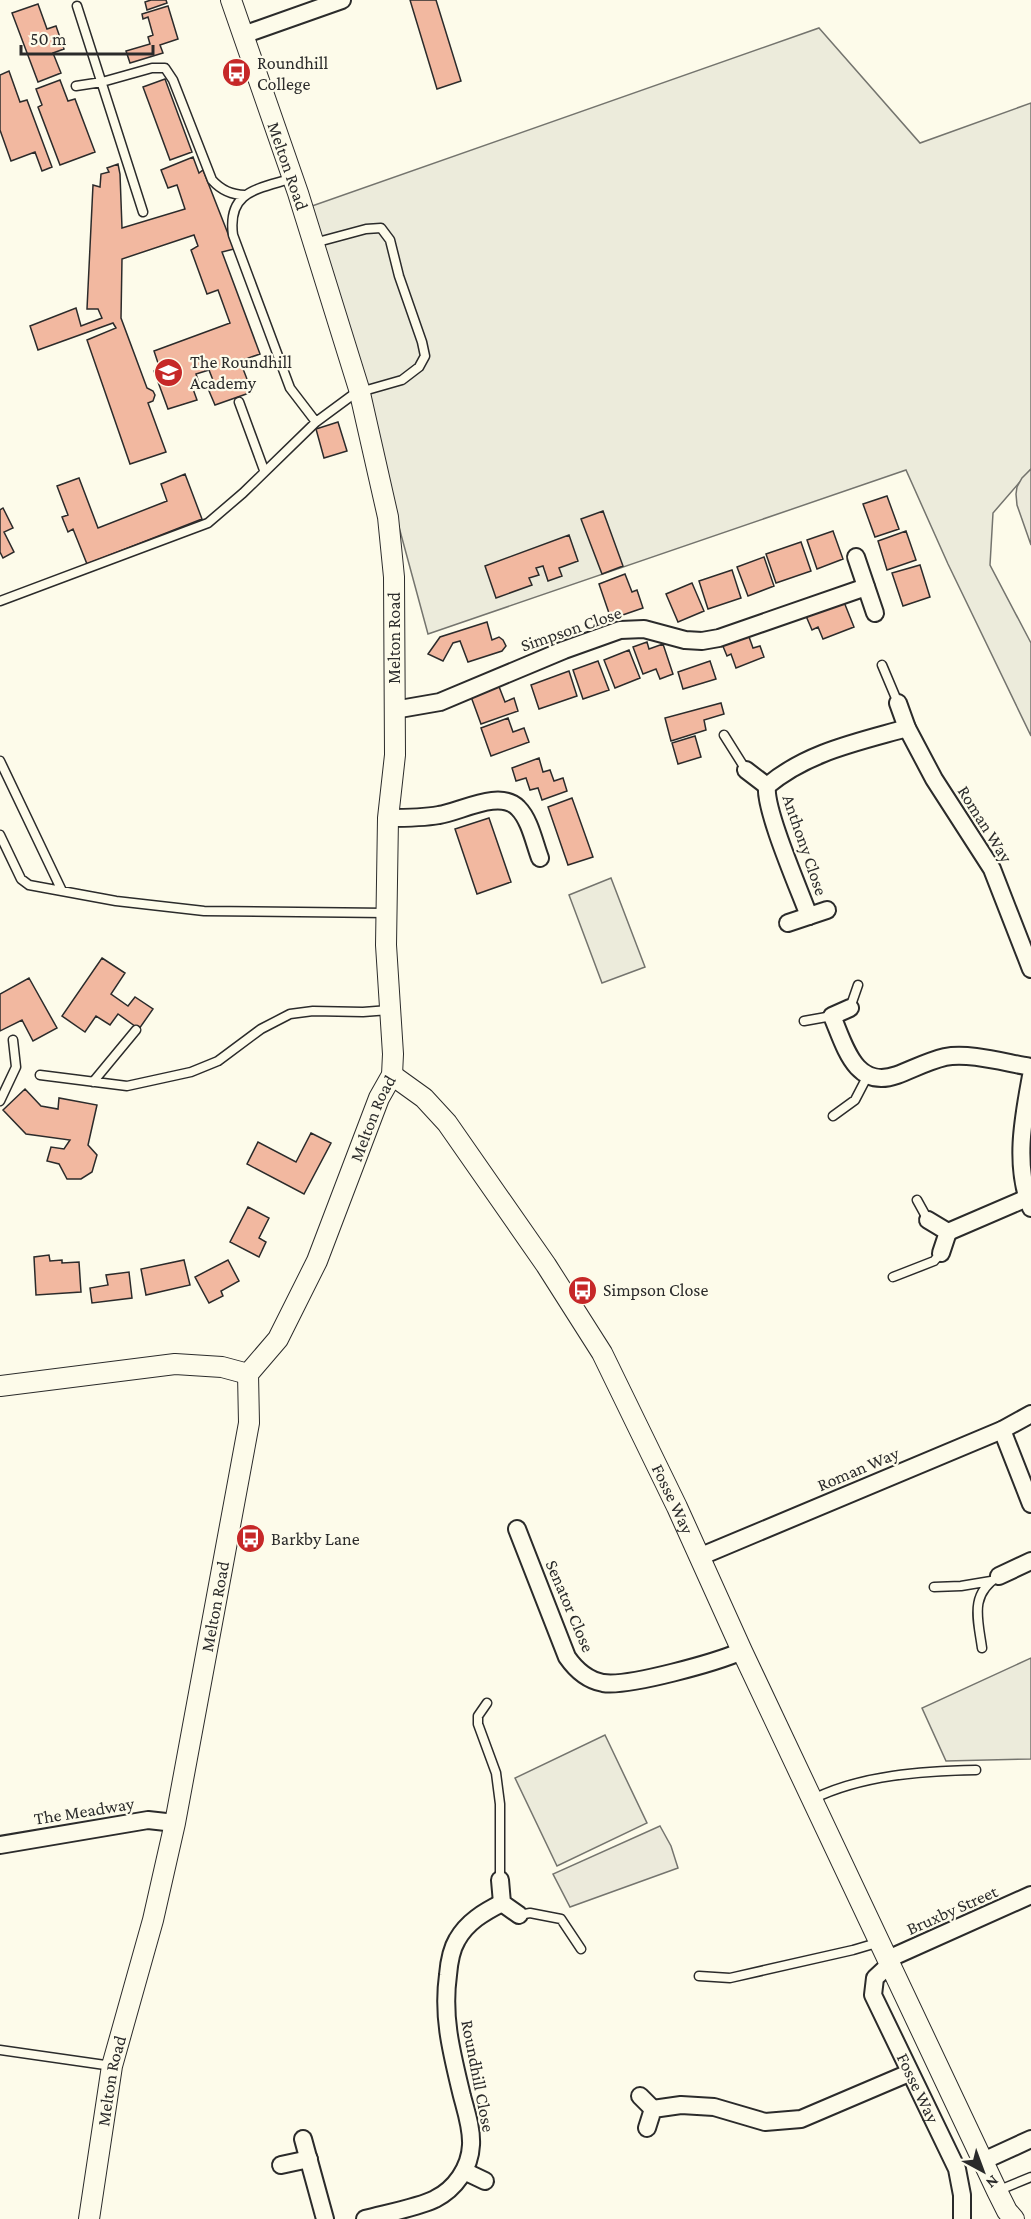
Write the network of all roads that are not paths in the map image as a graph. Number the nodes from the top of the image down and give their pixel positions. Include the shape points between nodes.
1 (231, 0) edge
2 (342, 0) edge
3 (76, 6) dead end
4 (243, 34) junction
5 (102, 82) junction
6 (76, 86) dead end
7 (293, 178) junction
8 (244, 195) junction
9 (143, 212) dead end
10 (314, 243) junction
11 (360, 391) junction
12 (239, 402) dead end
13 (316, 422) junction
14 (264, 470) junction
15 (856, 557) dead end
16 (866, 587) junction
17 (0, 601) edge
18 (875, 613) dead end
19 (882, 665) dead end
20 (898, 703) joint
21 (394, 710) junction
22 (907, 728) junction
23 (724, 735) dead end
24 (0, 761) edge
25 (746, 770) joint
26 (767, 786) junction
27 (388, 819) junction
28 (0, 835) edge
29 (540, 858) dead end
30 (62, 891) junction
31 (827, 910) dead end
32 (387, 913) junction
33 (809, 916) junction
34 (788, 923) dead end
35 (1031, 969) edge
36 (858, 985) dead end
37 (850, 1008) joint
38 (390, 1010) junction
39 (832, 1016) junction
40 (804, 1021) dead end
41 (136, 1030) dead end
42 (13, 1040) dead end
43 (1031, 1067) edge
44 (40, 1075) dead end
45 (392, 1075) junction
46 (868, 1075) junction
47 (1031, 1076) edge
48 (93, 1082) junction
49 (0, 1101) edge
50 (833, 1116) dead end
51 (1027, 1134) edge
52 (917, 1200) dead end
53 (1029, 1203) edge
54 (928, 1221) joint
55 (948, 1232) junction
56 (941, 1253) joint
57 (892, 1277) dead end
58 (248, 1374) junction
59 (0, 1386) edge
60 (1031, 1414) edge
61 (1002, 1430) junction
62 (1027, 1482) edge
63 (1031, 1504) edge
64 (517, 1529) dead end
65 (699, 1557) junction
66 (1031, 1561) edge
67 (995, 1579) junction
68 (934, 1587) dead end
69 (982, 1648) dead end
70 (742, 1651) junction
71 (487, 1703) dead end
72 (976, 1770) dead end
73 (813, 1799) junction
74 (175, 1823) junction
75 (0, 1845) edge
76 (500, 1880) joint
77 (1031, 1895) edge
78 (502, 1903) junction
79 (519, 1915) joint
80 (880, 1941) junction
81 (581, 1949) dead end
82 (889, 1962) junction
83 (699, 1976) dead end
84 (0, 2049) edge
85 (112, 2066) junction
86 (909, 2073) junction
87 (640, 2096) dead end
88 (653, 2109) junction
89 (647, 2128) dead end
90 (303, 2139) dead end
91 (1031, 2139) edge
92 (309, 2159) junction
93 (982, 2161) junction
94 (281, 2165) dead end
95 (465, 2171) junction
96 (1031, 2177) edge
97 (485, 2181) dead end
98 (997, 2191) junction
99 (1010, 2216) edge
100 (89, 2219) edge
101 (325, 2219) edge
102 (365, 2219) edge
103 (962, 2219) edge

1 - 4 street, Melton Road
2 - 4 street
3 - 5 lane
4 - 7 street, Melton Road
5 - 6 lane
5 - 8 lane via 165,68 212,180 234,195
5 - 9 lane
7 - 8 lane
7 - 10 street, Melton Road
8 - 13 lane via 234,210 233,235 290,387
10 - 11 street, Melton Road
10 - 11 lane via 381,228 390,240 422,342 425,356 419,367 402,380
11 - 13 lane
11 - 21 street, Melton Road via 388,516 393,567
12 - 14 lane
13 - 14 lane
14 - 17 lane via 208,523
15 - 16 street
16 - 18 street
16 - 21 street, Simpson Close via 702,641 644,629 620,630 456,696
19 - 20 lane
20 - 22 street, Roman Way
21 - 27 street, Melton Road via 395,755
22 - 26 street, Anthony Close via 817,755 783,772
22 - 35 street, Roman Way via 934,779 992,869
23 - 25 lane
24 - 30 lane
25 - 26 street, Anthony Close
26 - 33 street, Anthony Close via 771,812
27 - 29 street via 441,815 503,800 517,806 526,820
27 - 32 street, Melton Road
28 - 30 lane via 21,879 29,885
30 - 32 lane via 204,910
31 - 33 street, Anthony Close
32 - 38 street, Melton Road
33 - 34 street, Anthony Close
36 - 37 lane
37 - 39 street
38 - 45 street, Melton Road
38 - 48 lane via 290,1014 261,1029 218,1061 191,1072 127,1086
39 - 40 lane
39 - 46 street via 852,1061
41 - 48 lane
42 - 49 lane via 16,1067
43 - 46 street via 946,1056 895,1076
44 - 48 lane
45 - 58 street, Melton Road via 379,1098 317,1261 278,1339
45 - 65 street, Fosse Way via 424,1098 447,1123 546,1265 602,1353
46 - 50 lane via 855,1100
47 - 51 street
51 - 53 street via 1021,1155
52 - 54 lane
53 - 55 street
54 - 55 street
55 - 56 street
56 - 57 lane via 934,1261
58 - 59 street via 222,1367 175,1364
58 - 74 street, Melton Road via 249,1423
60 - 61 street, Roman Way
61 - 62 street
61 - 65 street, Roman Way
62 - 63 street
64 - 70 street, Senator Close via 567,1657 588,1677 603,1683 624,1684 725,1659
65 - 70 street, Fosse Way
66 - 67 street
67 - 68 lane
67 - 69 lane via 977,1605
70 - 73 street, Fosse Way
71 - 76 lane via 478,1716 478,1724 496,1773 501,1804
72 - 73 lane via 886,1778 834,1789
73 - 80 street, Fosse Way
74 - 75 street, The Meadway via 148,1820
74 - 85 street, Melton Road via 153,1920
76 - 78 street
77 - 82 street, Bruxby Street
78 - 79 street
78 - 95 street, Roundhill Close via 479,1915 467,1927 456,1940 450,1958 444,2002 471,2145
79 - 81 lane via 530,1913 561,1919
80 - 82 street, Fosse Way
80 - 83 lane via 730,1978
82 - 86 street, Fosse Way via 875,1978 873,1995
82 - 93 street, Fosse Way
84 - 85 lane
85 - 100 street, Melton Road
86 - 88 street via 801,2119 765,2122 714,2107 681,2105
86 - 103 street, Fosse Way via 957,2169
87 - 88 street
88 - 89 street
90 - 92 street
91 - 93 street
92 - 94 street
92 - 101 street
93 - 98 street, Fosse Way
95 - 97 street
95 - 102 street via 434,2200
96 - 98 lane
98 - 99 street, Fosse Way

